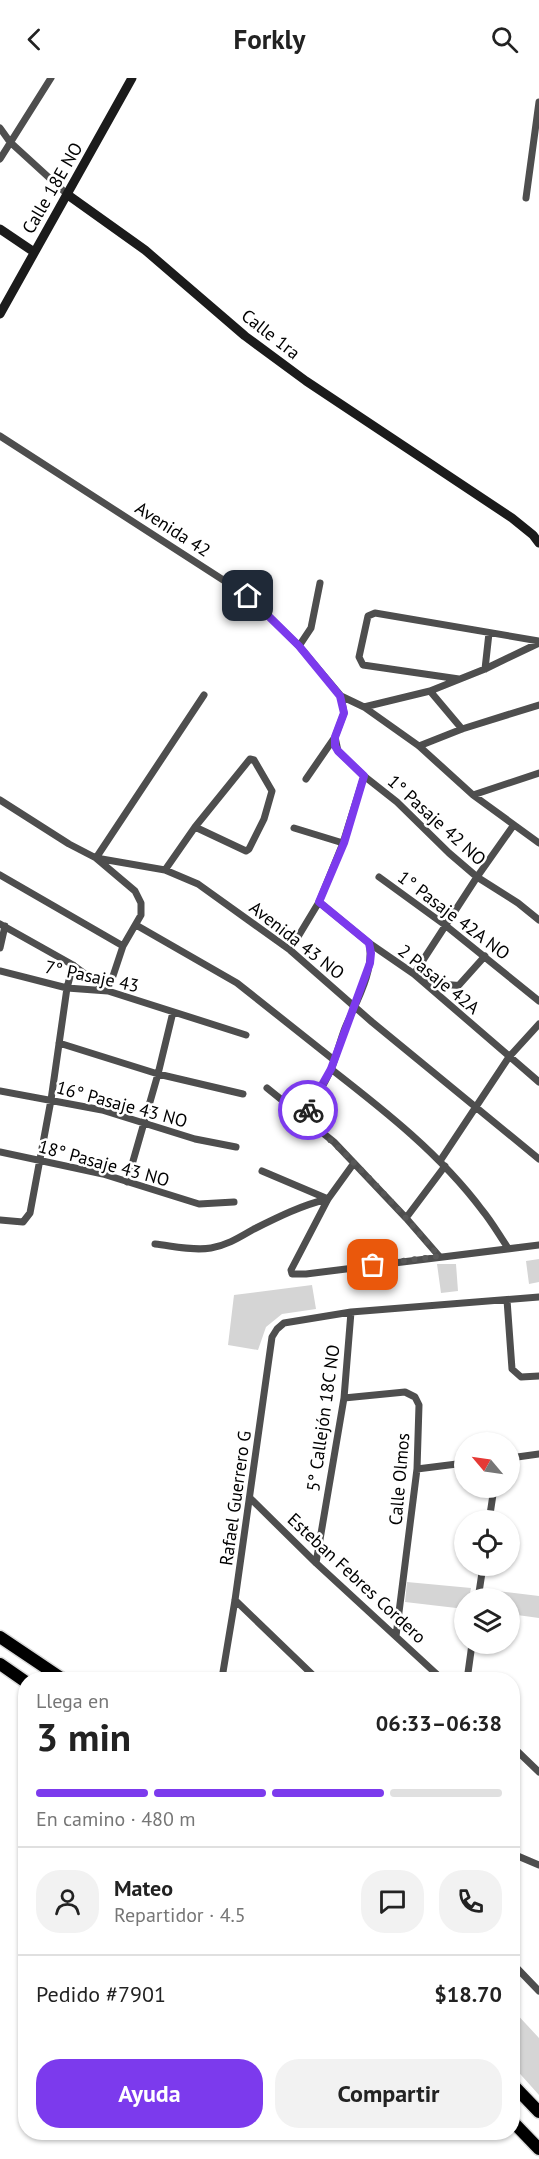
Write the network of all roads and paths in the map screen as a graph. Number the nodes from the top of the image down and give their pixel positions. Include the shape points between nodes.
1 (51, 78) edge
2 (132, 78) edge
3 (539, 102) edge
4 (0, 128) edge
5 (10, 142) junction
6 (0, 159) edge
7 (68, 195) junction
8 (526, 198) dead end
9 (0, 229) edge
10 (34, 252) junction
11 (0, 314) edge
12 (0, 436) edge
13 (539, 543) edge
14 (320, 584) dead end
15 (489, 633) junction
16 (539, 642) edge
17 (299, 646) junction
18 (485, 669) junction
19 (459, 679) junction
20 (430, 691) junction
21 (204, 695) dead end
22 (340, 696) junction
23 (539, 705) edge
24 (364, 707) junction
25 (462, 729) junction
26 (335, 737) junction
27 (419, 746) junction
28 (539, 773) edge
29 (364, 776) junction
30 (306, 779) dead end
31 (473, 795) junction
32 (0, 800) edge
33 (513, 826) junction
34 (195, 827) junction
35 (294, 828) dead end
36 (538, 840) edge
37 (344, 843) junction
38 (96, 858) junction
39 (165, 870) junction
40 (0, 875) edge
41 (379, 877) dead end
42 (477, 877) junction
43 (319, 902) junction
44 (539, 920) edge
45 (2, 925) edge
46 (136, 925) junction
47 (446, 925) junction
48 (369, 943) junction
49 (123, 946) junction
50 (0, 948) edge
51 (290, 950) junction
52 (486, 956) junction
53 (73, 964) junction
54 (0, 971) edge
55 (416, 976) junction
56 (67, 988) junction
57 (108, 991) junction
58 (539, 1001) edge
59 (354, 1005) junction
60 (173, 1012) junction
61 (539, 1024) edge
62 (246, 1035) dead end
63 (59, 1043) junction
64 (509, 1057) junction
65 (334, 1060) junction
66 (331, 1069) junction
67 (158, 1074) junction
68 (539, 1082) edge
69 (267, 1088) dead end
70 (0, 1091) edge
71 (243, 1094) dead end
72 (51, 1100) junction
73 (476, 1108) junction
74 (304, 1117) junction
75 (143, 1122) junction
76 (236, 1147) dead end
77 (0, 1152) edge
78 (539, 1159) edge
79 (39, 1161) junction
80 (354, 1163) junction
81 (442, 1164) junction
82 (262, 1171) dead end
83 (128, 1182) junction
84 (328, 1199) junction
85 (234, 1202) dead end
86 (406, 1218) junction
87 (0, 1220) edge
88 (155, 1244) dead end
89 (539, 1245) edge
90 (508, 1248) junction
91 (439, 1256) junction
92 (539, 1297) edge
93 (507, 1300) junction
94 (351, 1312) junction
95 (539, 1376) edge
96 (344, 1398) junction
97 (539, 1454) edge
98 (520, 1457) edge
99 (454, 1464) edge
100 (417, 1469) junction
101 (250, 1498) junction
102 (316, 1563) junction
103 (236, 1600) junction
104 (396, 1636) junction
105 (0, 1637) edge
106 (471, 1654) edge
107 (0, 1664) edge
108 (51, 1672) edge
109 (223, 1672) edge
110 (310, 1672) edge
111 (434, 1672) edge
112 (468, 1672) edge
113 (18, 1676) edge
114 (520, 1754) edge
115 (539, 1772) edge
116 (520, 1857) edge
117 (539, 1865) edge
118 (520, 1971) edge
119 (539, 1990) edge
120 (520, 2092) edge
121 (539, 2112) edge
122 (520, 2129) edge
123 (539, 2149) edge

1 - 5 street
2 - 7 street, Calle 18E NO
3 - 8 street
4 - 5 street, Calle 1ra
5 - 6 street
5 - 7 street, Calle 1ra
7 - 10 street, Calle 18E NO
7 - 13 street, Calle 1ra via 145,250 245,336 512,518
9 - 10 street
10 - 11 street, Calle 18E NO
12 - 17 street, Avenida 42 via 248,596
14 - 17 street via 311,628
15 - 16 street
15 - 18 street
15 - 19 street via 375,613 368,616 359,657 363,665
16 - 18 street
17 - 22 street, Avenida 42
18 - 19 street
19 - 20 street
20 - 24 street
20 - 25 street
21 - 38 street
22 - 24 street, Avenida 42
22 - 26 street via 344,713
23 - 25 street
24 - 27 street, Avenida 42
25 - 27 street
26 - 29 street, 1° Pasaje 42 NO via 338,751
26 - 30 street
27 - 31 street, Avenida 42
28 - 31 street
29 - 37 street
29 - 42 street, 1° Pasaje 42 NO
31 - 33 street, Avenida 42
32 - 38 street, Avenida 43 NO
33 - 36 street, Avenida 42
33 - 42 street
34 - 34 street via 249,849 272,791 254,760 250,759
34 - 39 street
35 - 37 street
37 - 43 street
38 - 39 street, Avenida 43 NO
38 - 46 street, Avenida 43 NO via 135,891 141,903
39 - 51 street, Avenida 43 NO via 198,884
40 - 49 street
41 - 47 street, 1° Pasaje 42A NO
42 - 44 street, 1° Pasaje 42 NO
42 - 47 street
43 - 48 street, 2 Pasaje 42A
43 - 51 street
45 - 50 street
45 - 53 street
46 - 49 street, Avenida 43 NO
46 - 65 street via 237,983
47 - 52 street, 1° Pasaje 42A NO
47 - 55 street
48 - 55 street, 2 Pasaje 42A
48 - 59 street via 370,963
49 - 57 street, Avenida 43 NO
51 - 59 street, Avenida 43 NO
52 - 55 street via 459,985
52 - 58 street, 1° Pasaje 42A NO
53 - 56 street
53 - 57 street
54 - 56 street, 7° Pasaje 43
55 - 64 street, 2 Pasaje 42A
56 - 57 street, 7° Pasaje 43
56 - 63 street
57 - 60 street, 7° Pasaje 43
59 - 65 street
59 - 73 street, Avenida 43 NO
60 - 62 street, 7° Pasaje 43
60 - 67 street
61 - 64 street
63 - 67 street
63 - 72 street
64 - 68 street, 2 Pasaje 42A
64 - 73 street
65 - 66 street
66 - 74 street
66 - 81 street
67 - 71 street
67 - 75 street
69 - 74 street
70 - 72 street, 16° Pasaje 43 NO
72 - 75 street, 16° Pasaje 43 NO
72 - 79 street
73 - 78 street, Avenida 43 NO
73 - 81 street
74 - 80 street
75 - 76 street, 16° Pasaje 43 NO
75 - 83 street
77 - 79 street, 18° Pasaje 43 NO
79 - 83 street, 18° Pasaje 43 NO
79 - 87 street via 27,1218 18,1223
80 - 84 street
80 - 86 street
81 - 86 street
81 - 90 street via 483,1210
82 - 84 street
83 - 85 street, 18° Pasaje 43 NO via 199,1204
84 - 88 street via 307,1204 231,1243 213,1248
84 - 91 street via 292,1274
86 - 91 street
89 - 90 street
90 - 91 street
92 - 93 street
93 - 94 street
93 - 95 street via 512,1369 521,1377
94 - 96 street, 5° Callejón 18C NO
94 - 101 street, Rafael Guerrero G via 284,1323 272,1337
96 - 100 street, Calle Olmos via 405,1392 415,1397
96 - 102 street, 5° Callejón 18C NO
97 - 98 street
99 - 100 street
100 - 104 street, Calle Olmos
101 - 102 street, Esteban Febres Cordero
101 - 103 street, Rafael Guerrero G
102 - 104 street, Esteban Febres Cordero
103 - 109 street, Rafael Guerrero G
103 - 110 street
104 - 111 street, Esteban Febres Cordero
105 - 108 highway
106 - 112 street
107 - 113 highway
114 - 115 street
116 - 117 street
118 - 119 street
120 - 121 highway
122 - 123 highway

